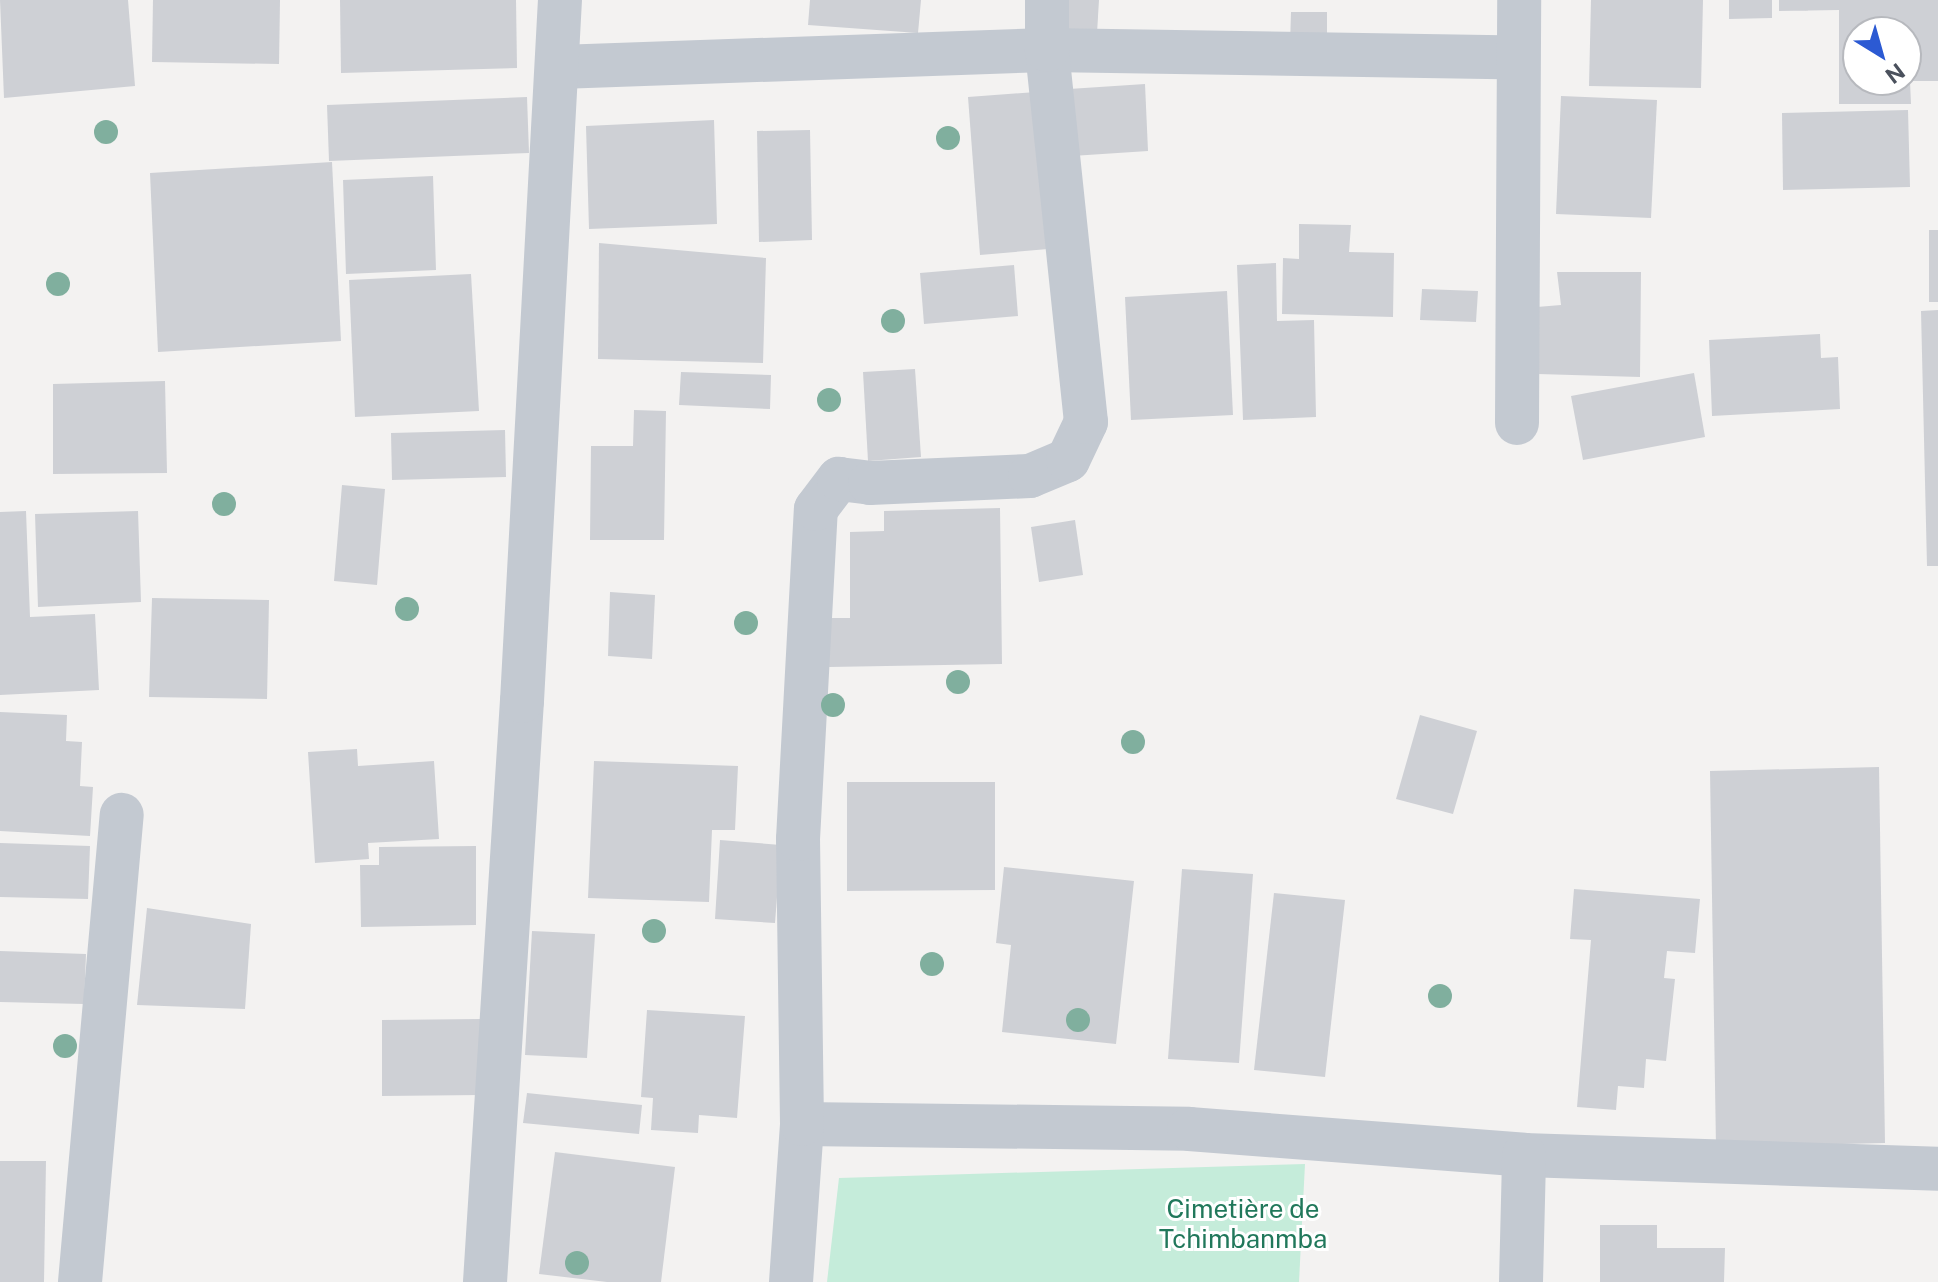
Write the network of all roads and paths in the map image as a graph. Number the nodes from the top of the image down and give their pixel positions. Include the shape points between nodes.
1 (560, 0) edge
2 (1047, 0) edge
3 (1519, 0) edge
4 (1047, 50) junction
5 (1518, 57) junction
6 (559, 67) junction
7 (1517, 423) dead end
8 (122, 815) dead end
9 (802, 1124) junction
10 (1524, 1155) junction
11 (1938, 1169) edge
12 (80, 1282) edge
13 (485, 1282) edge
14 (791, 1282) edge
15 (1521, 1282) edge

1 - 6 street
2 - 4 street
3 - 5 street
4 - 5 street
4 - 6 street
4 - 9 street via 1086,422 1068,460 1030,476 870,483 839,479 816,509 798,839
5 - 7 street
6 - 13 street
8 - 12 street
9 - 10 street via 1189,1129
9 - 14 street
10 - 11 street
10 - 15 street

